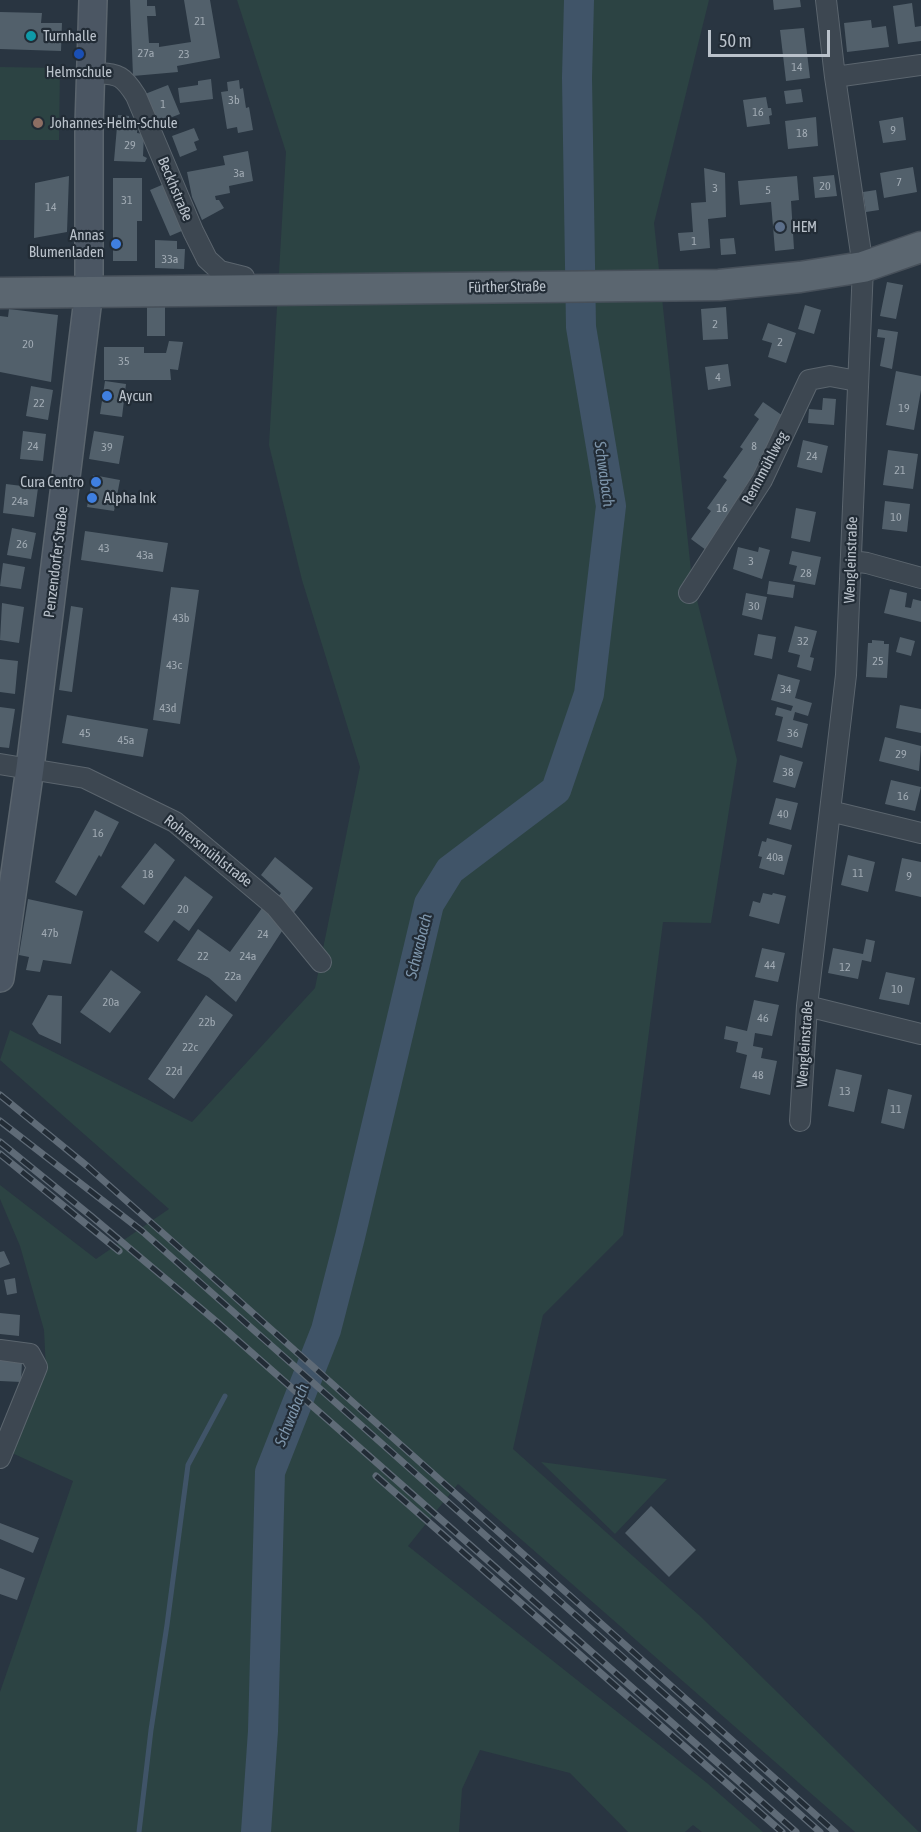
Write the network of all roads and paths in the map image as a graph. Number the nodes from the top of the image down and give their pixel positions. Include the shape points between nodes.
1 (93, 0) edge
2 (826, 0) edge
3 (921, 64) edge
4 (91, 72) junction
5 (835, 77) junction
6 (921, 247) edge
7 (863, 267) junction
8 (244, 278) dead end
9 (89, 291) junction
10 (0, 292) edge
11 (857, 381) junction
12 (852, 561) junction
13 (921, 578) edge
14 (689, 593) dead end
15 (0, 764) edge
16 (30, 768) junction
17 (830, 811) junction
18 (921, 833) edge
19 (321, 962) dead end
20 (0, 978) edge
21 (807, 1006) junction
22 (921, 1034) edge
23 (800, 1121) dead end
24 (0, 1350) edge
25 (0, 1458) edge

1 - 4 main road, Penzendorfer Straße
2 - 5 street, Wengleinstraße
3 - 5 street
4 - 8 street, Beckhstraße via 120,75 129,85 207,260 220,271
4 - 9 main road, Penzendorfer Straße
5 - 7 street, Wengleinstraße
6 - 7 main road, Fürther Straße
7 - 9 main road, Fürther Straße via 719,285
7 - 11 street, Wengleinstraße
9 - 10 main road, Fürther Straße
9 - 16 main road, Penzendorfer Straße
11 - 12 street, Wengleinstraße
11 - 14 street, Rennmühlweg via 830,376 809,380 762,480
12 - 13 street
12 - 17 street, Wengleinstraße via 846,675
15 - 16 street, Rohrersmühlstraße
16 - 19 street, Rohrersmühlstraße via 85,778 175,822 274,906
16 - 20 main road, Penzendorfer Straße
17 - 18 street
17 - 21 street, Wengleinstraße
21 - 22 street
21 - 23 street, Wengleinstraße
24 - 25 street via 30,1354 37,1367

